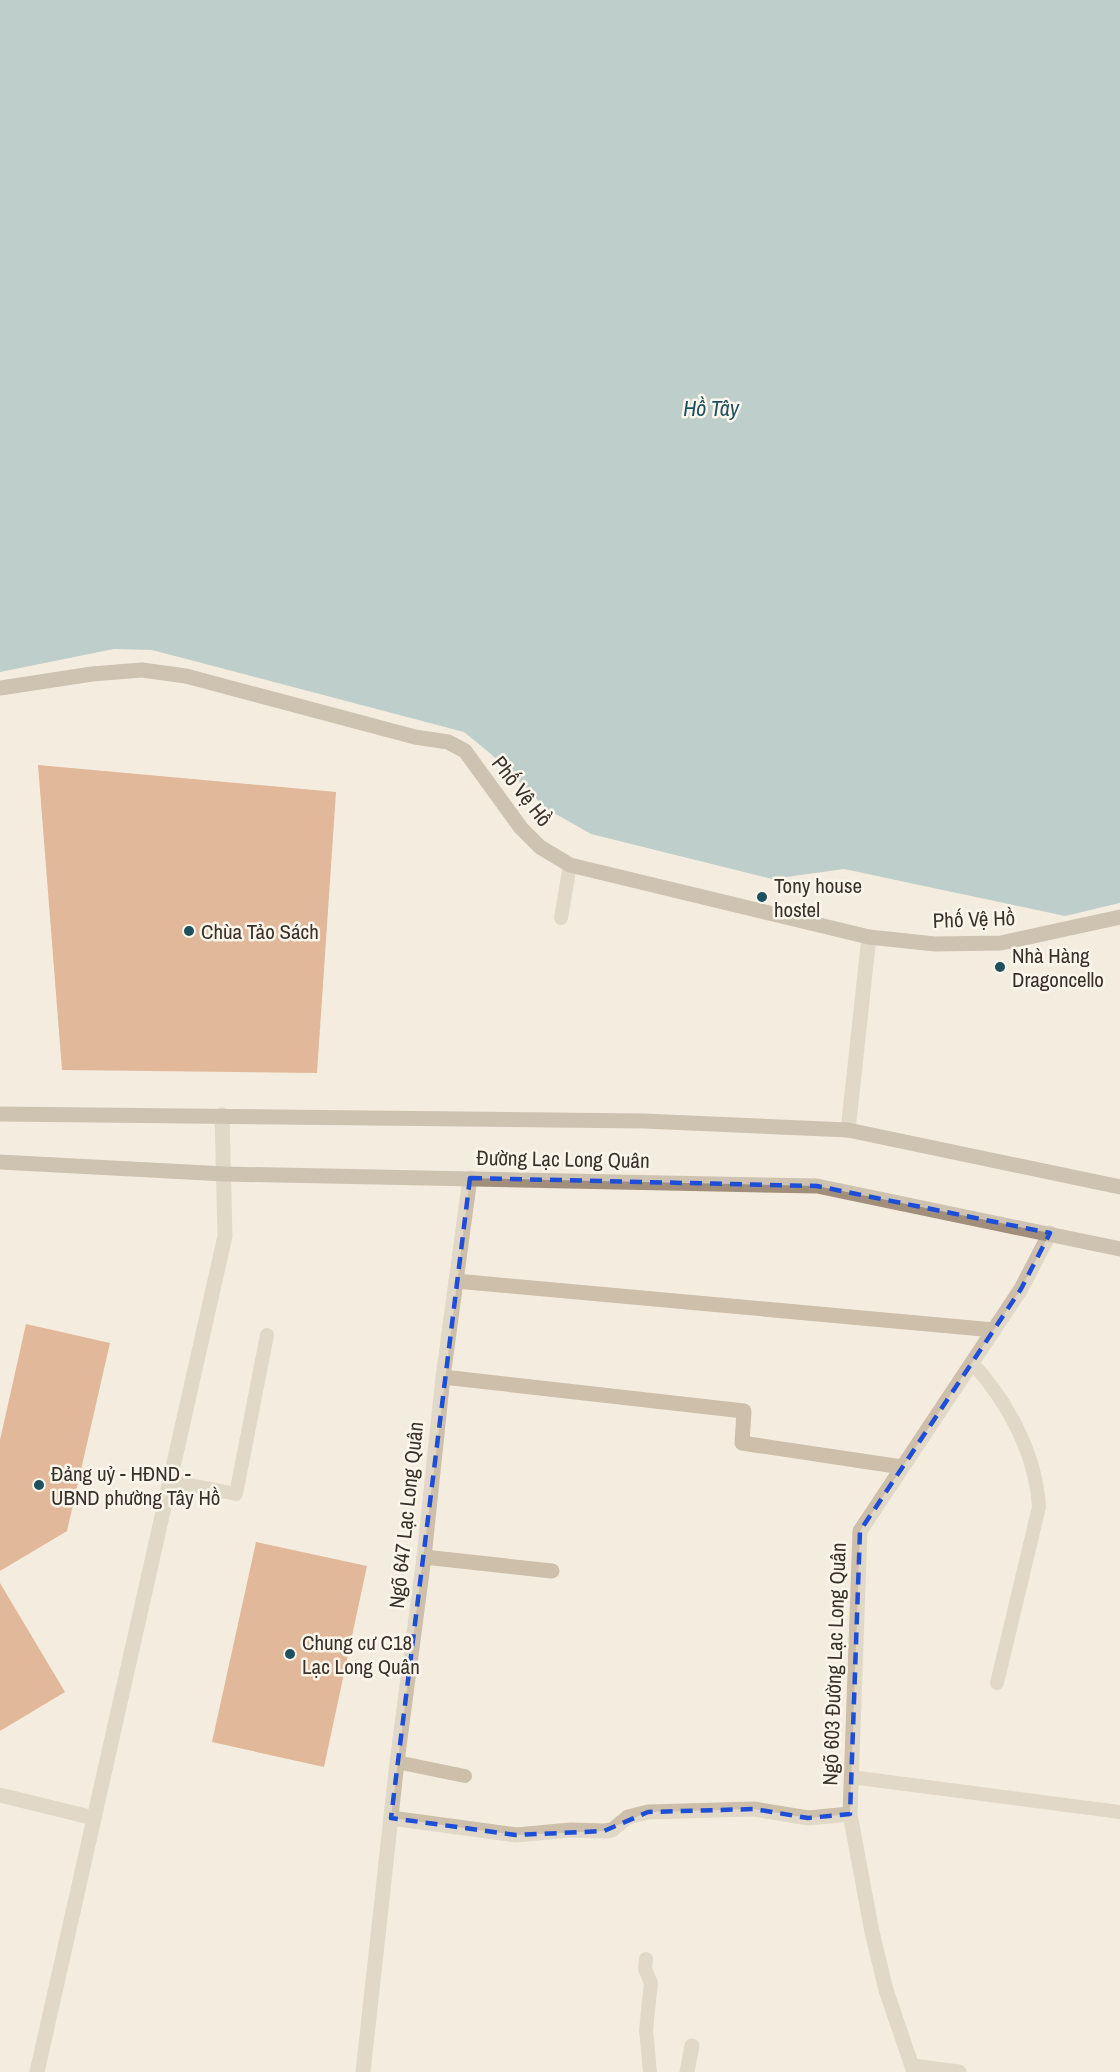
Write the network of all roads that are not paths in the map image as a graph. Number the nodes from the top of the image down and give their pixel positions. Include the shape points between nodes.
1 (0, 688) edge
2 (570, 865) junction
3 (1120, 917) edge
4 (561, 918) dead end
5 (869, 937) junction
6 (0, 1114) edge
7 (222, 1115) junction
8 (848, 1130) junction
9 (0, 1162) edge
10 (225, 1174) junction
11 (470, 1178) junction
12 (1120, 1187) edge
13 (1050, 1233) junction
14 (1120, 1249) edge
15 (456, 1281) junction
16 (994, 1329) junction
17 (267, 1335) dead end
18 (972, 1363) junction
19 (442, 1377) junction
20 (902, 1467) junction
21 (170, 1481) junction
22 (424, 1557) junction
23 (552, 1571) dead end
24 (997, 1683) dead end
25 (397, 1762) junction
26 (465, 1776) dead end
27 (851, 1777) junction
28 (0, 1796) edge
29 (1120, 1812) edge
30 (850, 1814) junction
31 (94, 1818) junction
32 (392, 1818) junction
33 (646, 1959) dead end
34 (692, 2046) dead end
35 (913, 2069) edge
36 (37, 2072) edge
37 (363, 2072) edge
38 (650, 2072) edge
39 (687, 2072) edge
40 (959, 2072) edge

1 - 2 main road, Phố Vệ Hồ via 142,670 186,676 415,737 448,742 465,751 521,828 540,847
2 - 4 lane
2 - 5 main road, Phố Vệ Hồ
3 - 5 main road, Phố Vệ Hồ via 1001,944 935,944
5 - 8 street
6 - 7 main road, Đường Lạc Long Quân
7 - 8 main road, Đường Lạc Long Quân via 633,1121
7 - 10 street
8 - 12 main road, Đường Lạc Long Quân
9 - 10 main road, Đường Lạc Long Quân
10 - 11 main road, Đường Lạc Long Quân
10 - 21 street via 225,1236
11 - 13 main road, Đường Lạc Long Quân via 817,1186
11 - 15 street, Ngõ 647 Lạc Long Quân
13 - 14 main road, Đường Lạc Long Quân
13 - 16 street, Ngõ 603 Đường Lạc Long Quân via 1021,1289
15 - 16 street
15 - 19 street, Ngõ 647 Lạc Long Quân
16 - 18 street, Ngõ 603 Đường Lạc Long Quân
17 - 21 lane via 236,1494
18 - 20 street, Ngõ 603 Đường Lạc Long Quân
18 - 24 lane via 987,1379 1017,1429 1038,1492 1039,1507
19 - 20 street via 744,1411 742,1443
19 - 22 street, Ngõ 647 Lạc Long Quân
20 - 27 street, Ngõ 603 Đường Lạc Long Quân via 860,1531
21 - 31 street
22 - 23 street
22 - 25 street, Ngõ 647 Lạc Long Quân
25 - 26 lane
25 - 32 street, Ngõ 647 Lạc Long Quân
27 - 29 lane
27 - 30 street, Ngõ 603 Đường Lạc Long Quân
28 - 31 street
30 - 32 street via 808,1818 754,1809 648,1812 628,1818 612,1830 516,1835
30 - 35 street, Ngõ 603 Đường Lạc Long Quân via 883,1978
31 - 36 street
32 - 37 street, Ngõ 647 Lạc Long Quân
33 - 38 lane via 651,1983 646,2030
34 - 39 street
35 - 40 street

